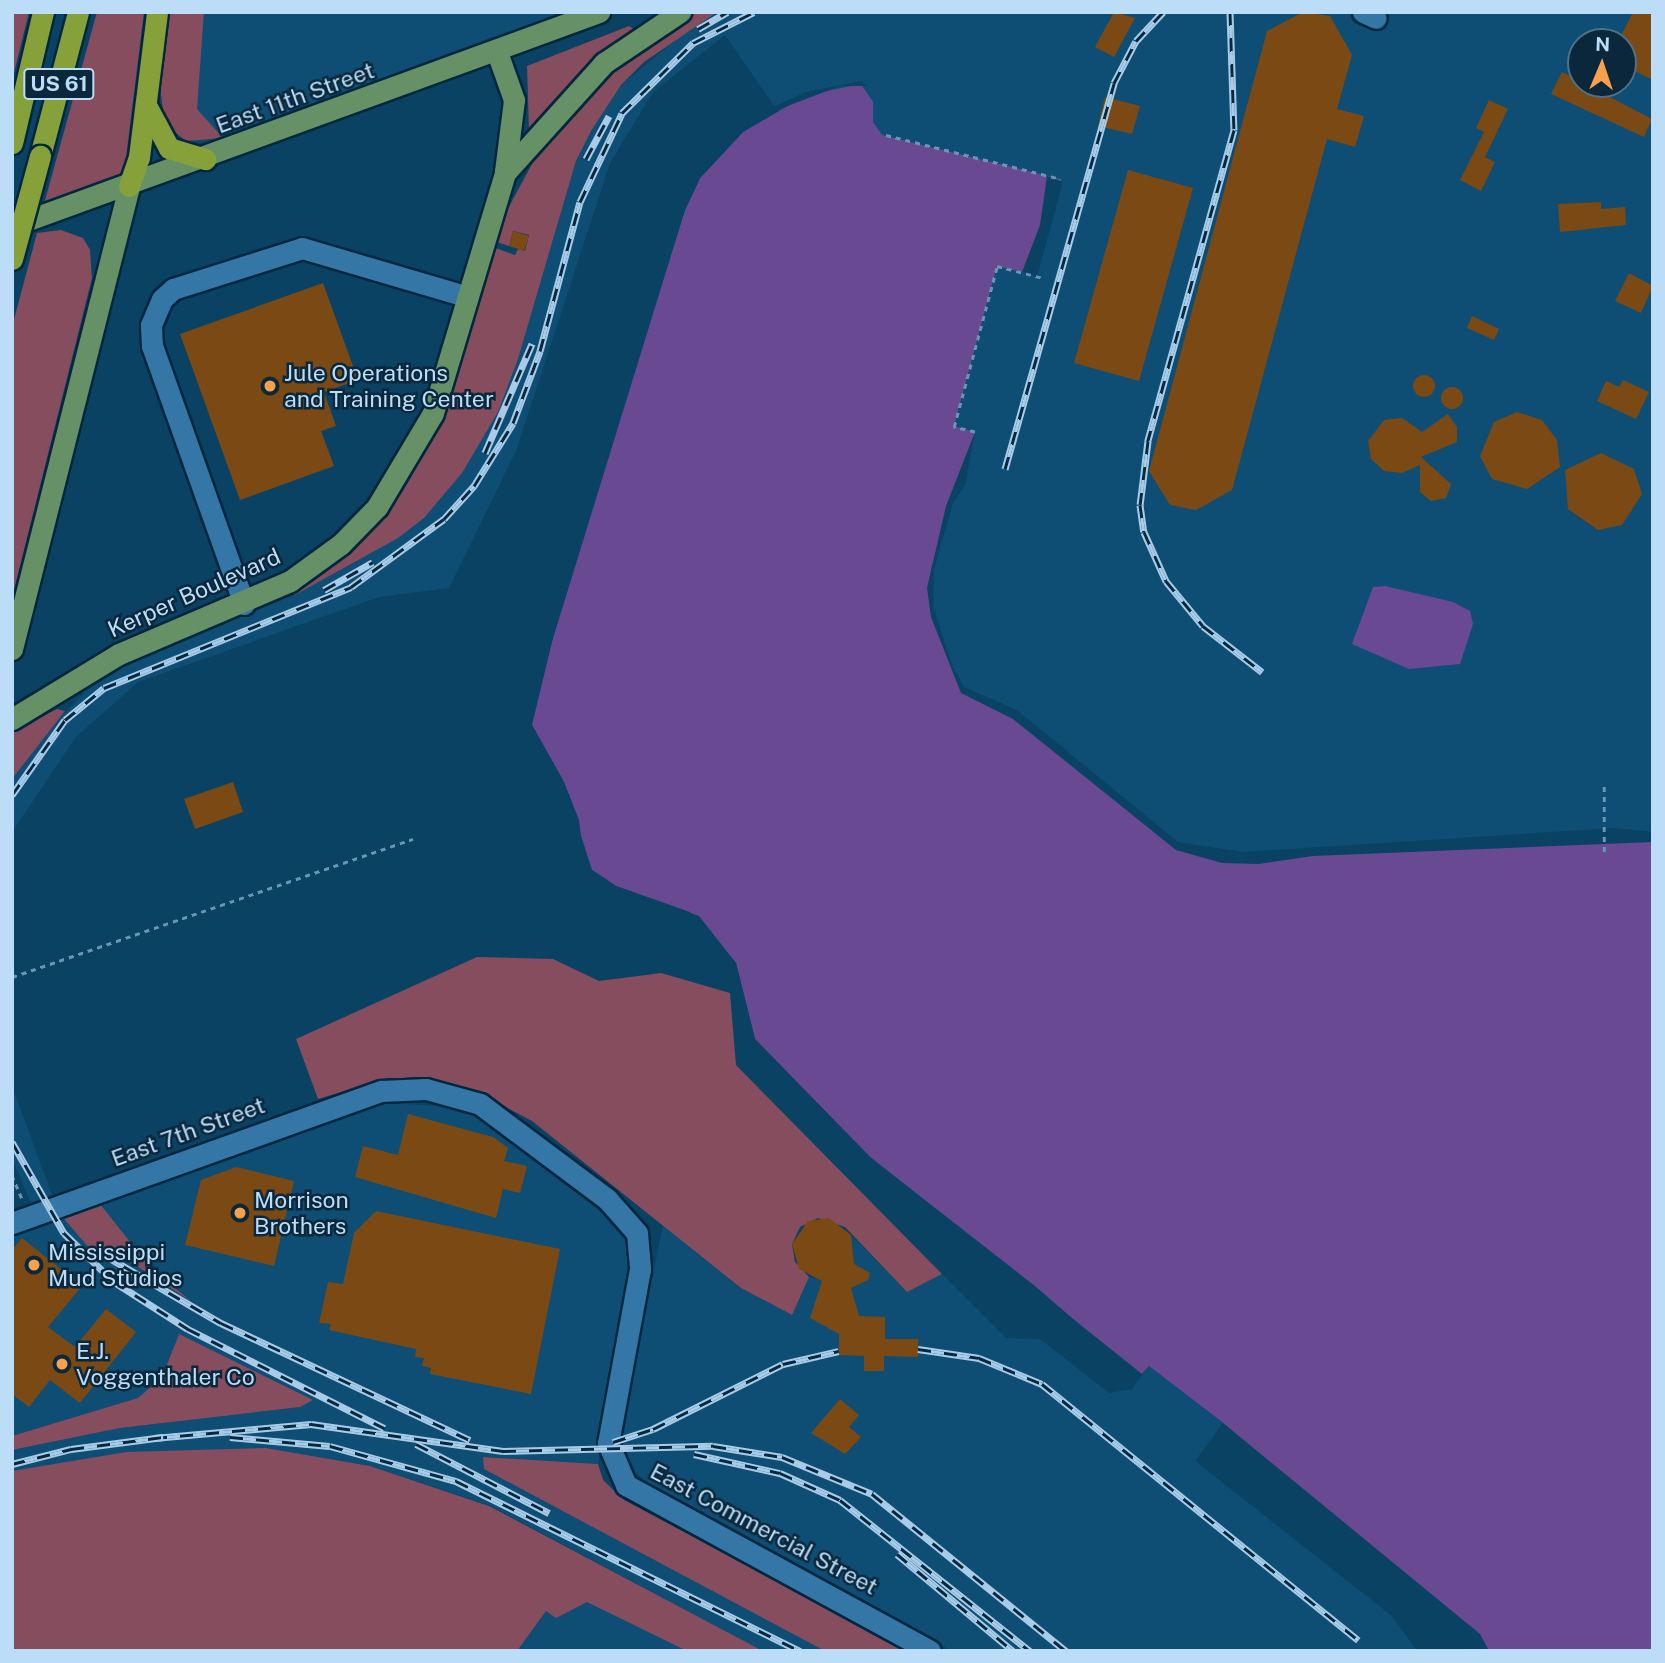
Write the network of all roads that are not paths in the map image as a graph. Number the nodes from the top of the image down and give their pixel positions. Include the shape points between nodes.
1 (43, 12) edge
2 (78, 12) edge
3 (157, 12) edge
4 (680, 12) edge
5 (601, 13) edge
6 (496, 52) junction
7 (145, 101) junction
8 (12, 143) edge
9 (205, 159) junction
10 (505, 173) junction
11 (129, 186) junction
12 (12, 226) edge
13 (12, 259) edge
14 (465, 296) junction
15 (244, 604) junction
16 (12, 649) edge
17 (12, 719) edge
18 (381, 1091) joint
19 (21, 1220) edge
20 (930, 1651) edge

1 - 8 highway, US 61
2 - 13 highway, US 61, bridge
3 - 7 highway
4 - 10 main road, Kerper Boulevard via 604,63
5 - 6 main road, East 11th Street
6 - 9 main road, East 11th Street
6 - 10 main road via 514,100
7 - 9 highway via 158,135 169,148
7 - 11 highway via 139,157
9 - 11 main road, East 11th Street
10 - 14 main road, Kerper Boulevard
11 - 12 main road, East 11th Street
11 - 16 main road
14 - 15 main road, Kerper Boulevard via 433,413 377,507 316,564
14 - 15 street via 302,248 173,289 162,299 151,325 152,346
15 - 17 main road, Kerper Boulevard via 119,654
18 - 19 street, East 7th Street
18 - 20 street, East Commercial Street via 426,1089 480,1104 547,1149 626,1216 636,1233 640,1269 608,1443 626,1485

